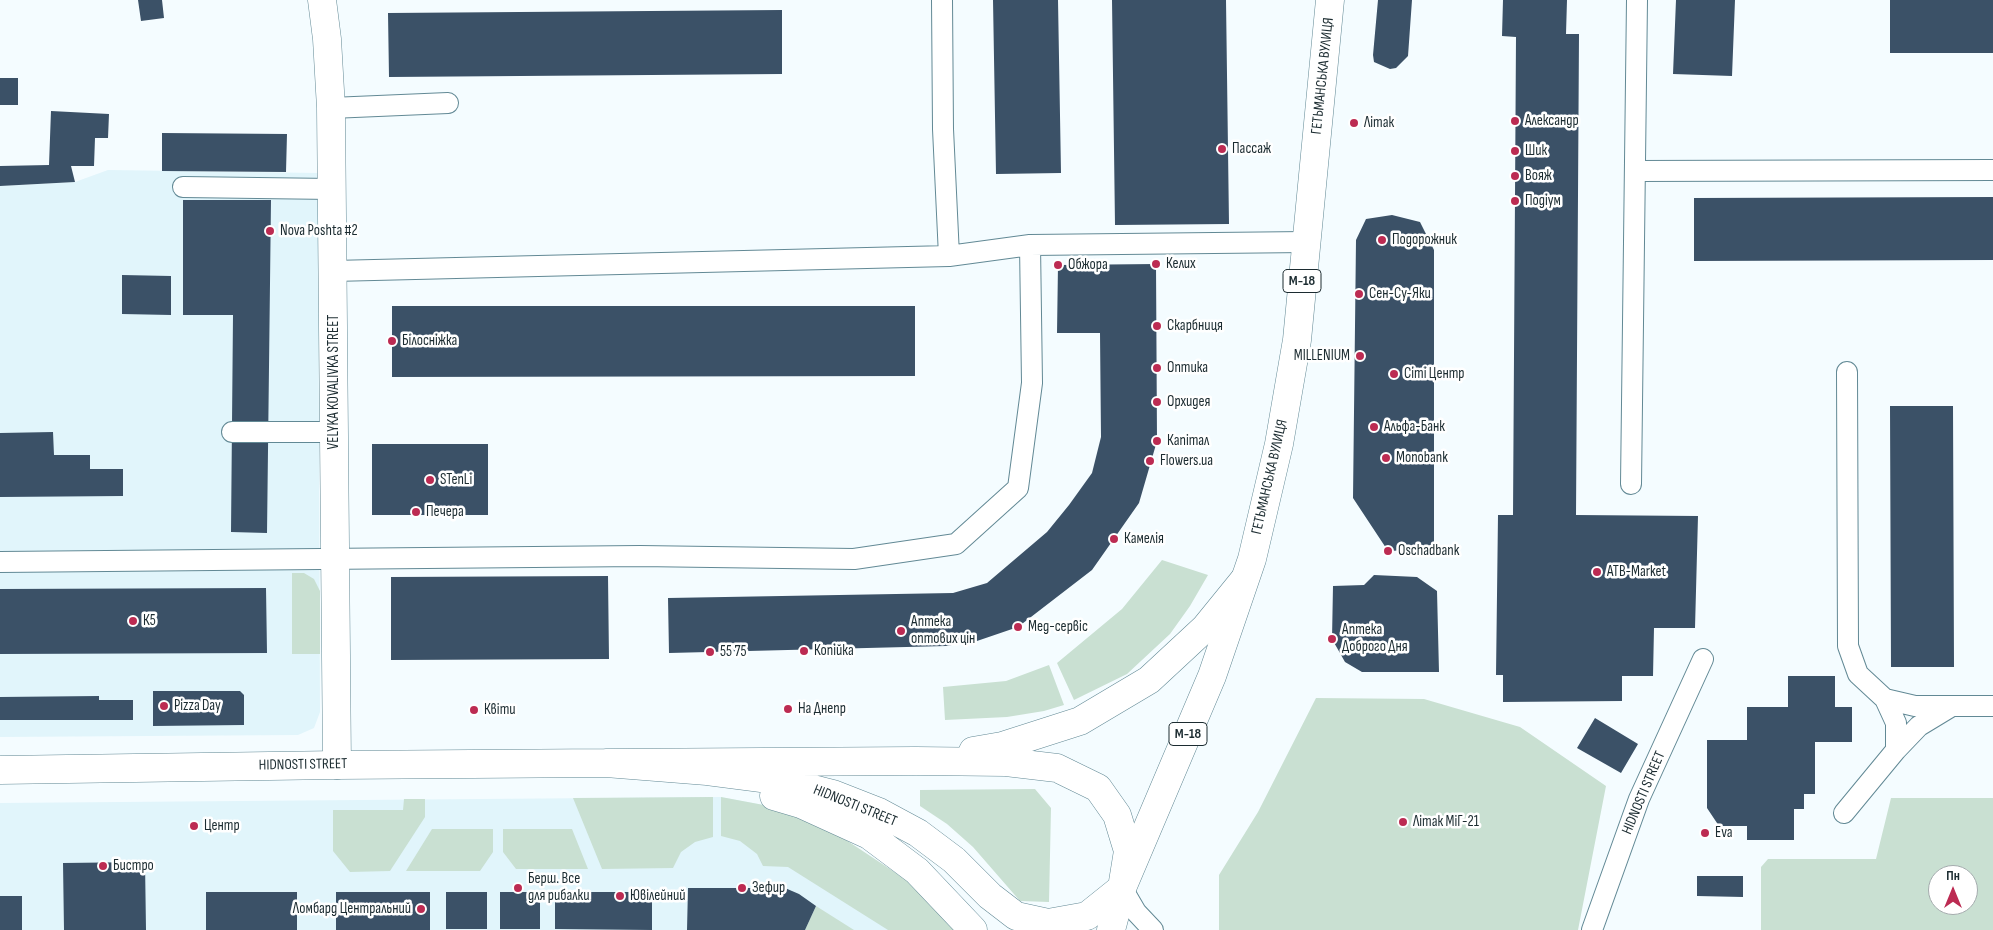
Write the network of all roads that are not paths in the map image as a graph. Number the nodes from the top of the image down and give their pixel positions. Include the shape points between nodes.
1 (322, 0) edge
2 (942, 0) edge
3 (1330, 0) edge
4 (1637, 0) edge
5 (448, 103) dead end
6 (331, 108) junction
7 (1993, 170) edge
8 (1636, 171) junction
9 (183, 187) dead end
10 (332, 189) junction
11 (1306, 242) junction
12 (1030, 245) junction
13 (949, 256) junction
14 (333, 271) junction
15 (1847, 372) dead end
16 (232, 432) dead end
17 (334, 432) junction
18 (1631, 484) dead end
19 (335, 560) junction
20 (0, 562) edge
21 (1246, 576) junction
22 (1703, 659) dead end
23 (1885, 699) junction
24 (1952, 706) junction
25 (1993, 706) edge
26 (1896, 750) junction
27 (916, 761) junction
28 (606, 763) junction
29 (337, 765) junction
30 (0, 770) edge
31 (1844, 814) dead end
32 (1122, 888) junction
33 (973, 930) edge
34 (1111, 930) edge
35 (1153, 930) edge
36 (1592, 930) edge

1 - 6 main road, VELYKA KOVALIVKA STREET
2 - 13 lane via 943,129
3 - 11 main road, ГЕТЬМАНСЬКА ВУЛИЦЯ / М-18
4 - 8 lane
5 - 6 lane
6 - 10 main road, VELYKA KOVALIVKA STREET
7 - 8 lane
8 - 18 lane
9 - 10 lane
10 - 14 main road, VELYKA KOVALIVKA STREET
11 - 12 lane
11 - 21 main road, ГЕТЬМАНСЬКА ВУЛИЦЯ / М-18 via 1297,340 1279,444
12 - 13 lane
12 - 19 lane via 1032,383 1018,488 956,544 854,559 640,556
13 - 14 lane
14 - 17 main road, VELYKA KOVALIVKA STREET
15 - 23 lane via 1848,646 1858,674
16 - 17 lane
17 - 19 main road, VELYKA KOVALIVKA STREET
19 - 20 lane
19 - 29 main road, VELYKA KOVALIVKA STREET
21 - 27 main road, HIDNOSTI STREET via 1205,628 1148,680 1080,721 1002,746
21 - 32 main road, ГЕТЬМАНСЬКА ВУЛИЦЯ / М-18 via 1212,676
22 - 36 lane, HIDNOSTI STREET via 1639,799
23 - 24 lane via 1915,706
23 - 26 lane via 1896,723
24 - 25 lane
24 - 26 lane via 1920,726
26 - 31 lane
27 - 28 main road, HIDNOSTI STREET
27 - 32 main road, HIDNOSTI STREET via 1006,762 1057,768 1098,788 1117,815 1128,851
28 - 29 main road, HIDNOSTI STREET
28 - 32 main road, HIDNOSTI STREET via 777,780 833,794 879,812 918,833 954,860 990,896 1016,916 1048,923 1088,916
28 - 33 main road, HIDNOSTI STREET via 729,783 801,804 869,834 917,871
29 - 30 main road, HIDNOSTI STREET
32 - 34 main road, ГЕТЬМАНСЬКА ВУЛИЦЯ / М-18
32 - 35 lane via 1136,912

